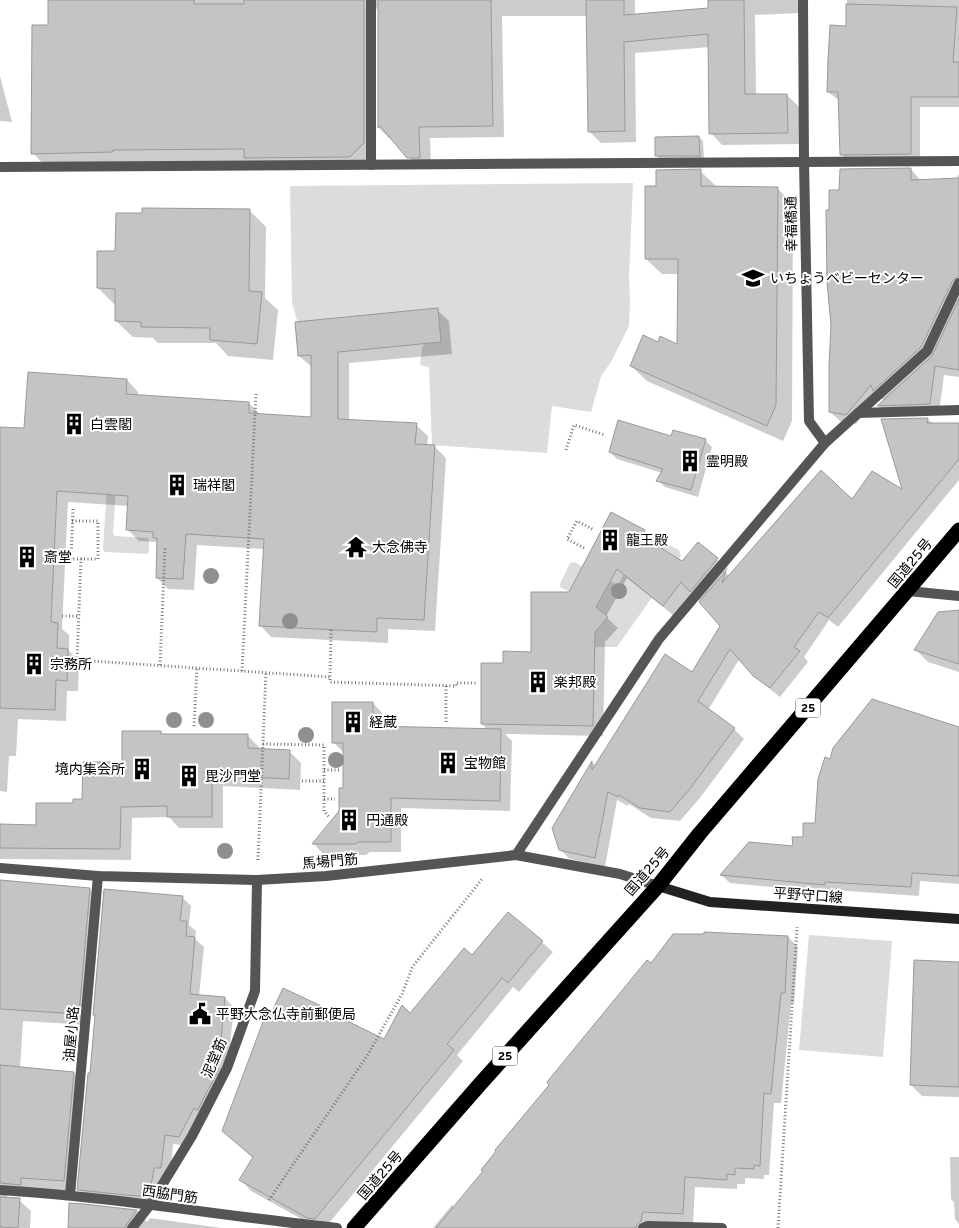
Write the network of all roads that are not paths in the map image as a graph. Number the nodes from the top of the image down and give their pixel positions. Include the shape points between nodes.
1 (371, 0) edge
2 (803, 0) edge
3 (804, 162) junction
4 (959, 162) edge
5 (371, 165) junction
6 (0, 167) edge
7 (959, 283) edge
8 (959, 410) edge
9 (858, 413) junction
10 (825, 442) junction
11 (959, 530) edge
12 (908, 591) junction
13 (959, 596) edge
14 (516, 855) junction
15 (0, 868) edge
16 (98, 876) junction
17 (257, 880) junction
18 (658, 886) junction
19 (959, 919) edge
20 (0, 1190) edge
21 (70, 1195) junction
22 (150, 1205) junction
23 (132, 1228) edge
24 (337, 1228) edge
25 (354, 1228) edge
26 (643, 1228) edge
27 (722, 1228) edge

1 - 5 street
2 - 3 street, 幸福橋通
3 - 4 street
3 - 5 street
3 - 10 street, 幸福橋通 via 809,421
5 - 6 street
7 - 9 street via 927,352
8 - 9 street
9 - 10 street
10 - 14 street via 659,639
11 - 12 highway, 国道25号 / 25
12 - 13 street
12 - 18 highway, 国道25号 / 25
14 - 17 street, 馬場門筋 via 326,876
14 - 18 street, 馬場門筋 via 620,874
15 - 16 street, 馬場門筋
16 - 17 street, 馬場門筋
16 - 21 street, 油屋小路
17 - 22 street, 泥堂筋 via 255,990 227,1068 192,1136
18 - 19 main road, 平野守口線 via 710,902
18 - 25 highway, 国道25号 / 25
20 - 21 street, 西脇門筋
21 - 22 street, 西脇門筋
22 - 23 street, 泥堂筋
22 - 24 street, 西脇門筋
26 - 27 street

